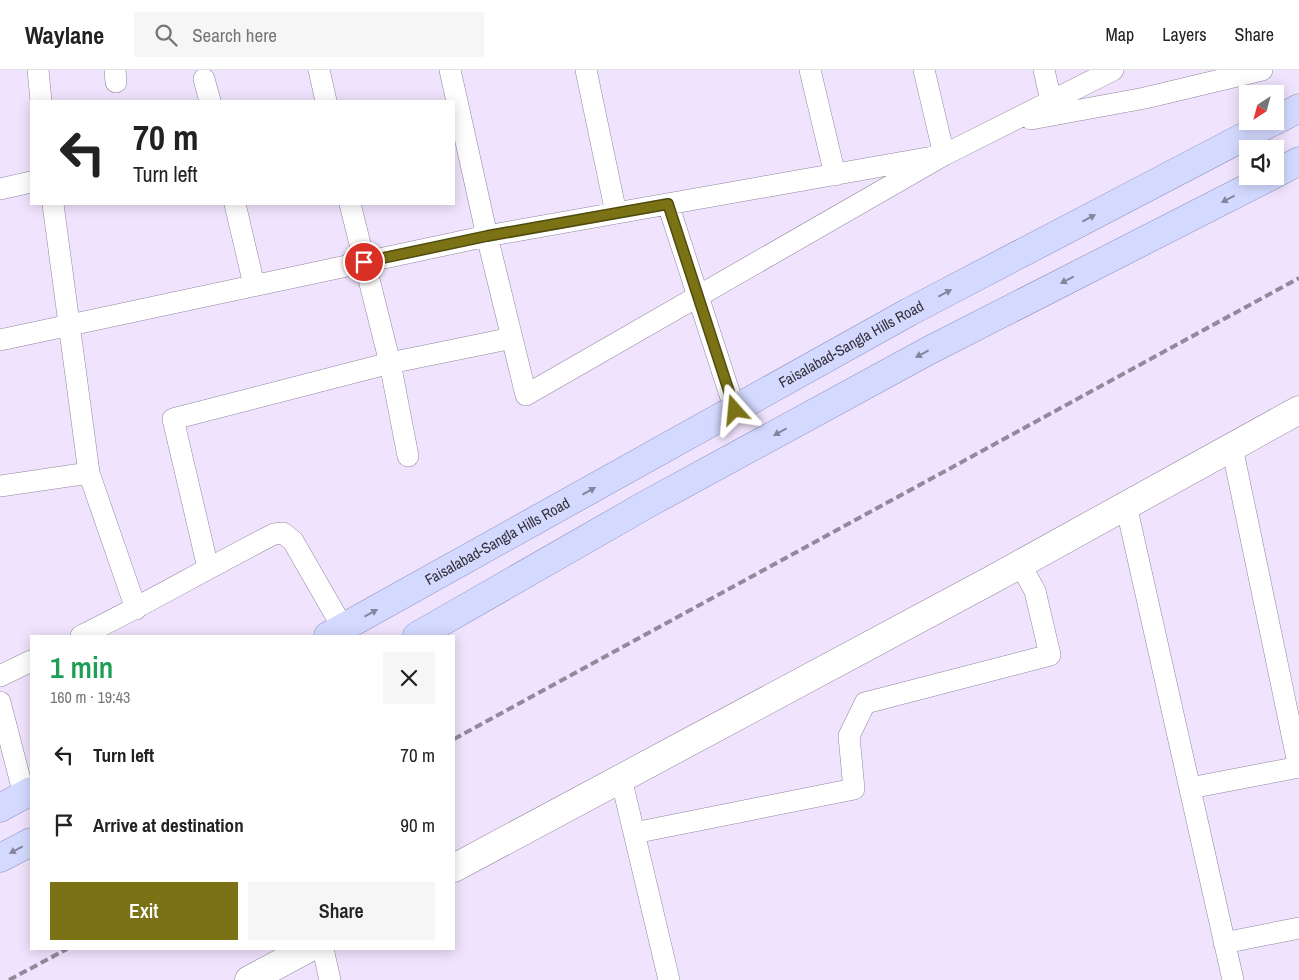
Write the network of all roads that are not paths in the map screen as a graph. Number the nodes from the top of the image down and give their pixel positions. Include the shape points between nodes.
1 (38, 70) edge
2 (319, 70) edge
3 (450, 70) edge
4 (586, 70) edge
5 (810, 70) edge
6 (924, 70) edge
7 (1044, 70) edge
8 (1113, 70) edge
9 (1262, 70) edge
10 (204, 79) dead end
11 (41, 100) edge
12 (210, 100) edge
13 (326, 100) edge
14 (1051, 101) junction
15 (1299, 108) edge
16 (1284, 116) edge
17 (1006, 124) junction
18 (1258, 130) edge
19 (944, 155) junction
20 (1299, 161) edge
21 (1284, 169) edge
22 (835, 175) junction
23 (30, 182) edge
24 (1253, 185) edge
25 (0, 189) edge
26 (668, 204) junction
27 (53, 205) edge
28 (235, 205) edge
29 (350, 205) edge
30 (616, 213) junction
31 (487, 236) junction
32 (364, 262) junction
33 (254, 286) junction
34 (698, 296) junction
35 (68, 325) junction
36 (512, 338) junction
37 (0, 340) edge
38 (390, 362) junction
39 (735, 410) junction
40 (1299, 410) edge
41 (1232, 446) junction
42 (408, 456) dead end
43 (88, 473) junction
44 (0, 486) edge
45 (1126, 505) junction
46 (1020, 564) junction
47 (208, 568) junction
48 (136, 609) junction
49 (335, 632) edge
50 (82, 635) edge
51 (419, 635) edge
52 (30, 661) edge
53 (0, 676) edge
54 (0, 702) edge
55 (1299, 768) edge
56 (621, 778) junction
57 (1190, 788) junction
58 (28, 793) edge
59 (0, 808) edge
60 (634, 833) junction
61 (30, 843) edge
62 (0, 858) edge
63 (455, 867) edge
64 (1299, 928) edge
65 (1224, 942) junction
66 (304, 950) edge
67 (323, 950) edge
68 (249, 980) edge
69 (330, 980) edge
70 (669, 980) edge
71 (1233, 980) edge

1 - 11 street
2 - 13 street
3 - 31 street
4 - 30 street
5 - 22 street
6 - 19 street
7 - 14 street
8 - 14 street
9 - 17 street via 1145,98
10 - 12 street
14 - 17 street
15 - 16 main road, Faisalabad-Sangla Hills Road
17 - 19 street
39 -> 18 main road, Faisalabad-Sangla Hills Road via 909,312
19 - 22 street
19 - 34 street
20 - 21 main road
22 - 26 street
23 - 25 street
24 -> 51 main road via 928,351 649,503
26 - 30 street
26 - 34 street
27 - 35 street
28 - 33 street
29 - 32 street
30 - 31 street
31 - 32 street
31 - 36 street
32 - 33 street
32 - 38 street
33 - 35 street
34 - 36 street via 526,395
34 - 39 street
35 - 37 street
35 - 43 street
36 - 38 street
38 - 42 street
38 - 47 street via 173,419
49 -> 39 main road, Faisalabad-Sangla Hills Road
40 - 41 street
41 - 45 street
41 - 55 street
43 - 44 street
43 - 48 street
45 - 46 street
45 - 57 street
46 - 56 street
46 - 60 street via 1035,591 1050,656 865,703 849,736 854,789
47 - 48 street
47 - 49 street via 274,534 283,533 293,541
48 - 50 street
52 - 53 street
54 - 58 street
55 - 57 street
56 - 60 street
56 - 63 street
57 - 65 street
58 - 59 main road
60 - 70 street
61 -> 62 main road
64 - 65 street
65 - 71 street
66 - 68 street
67 - 69 street

